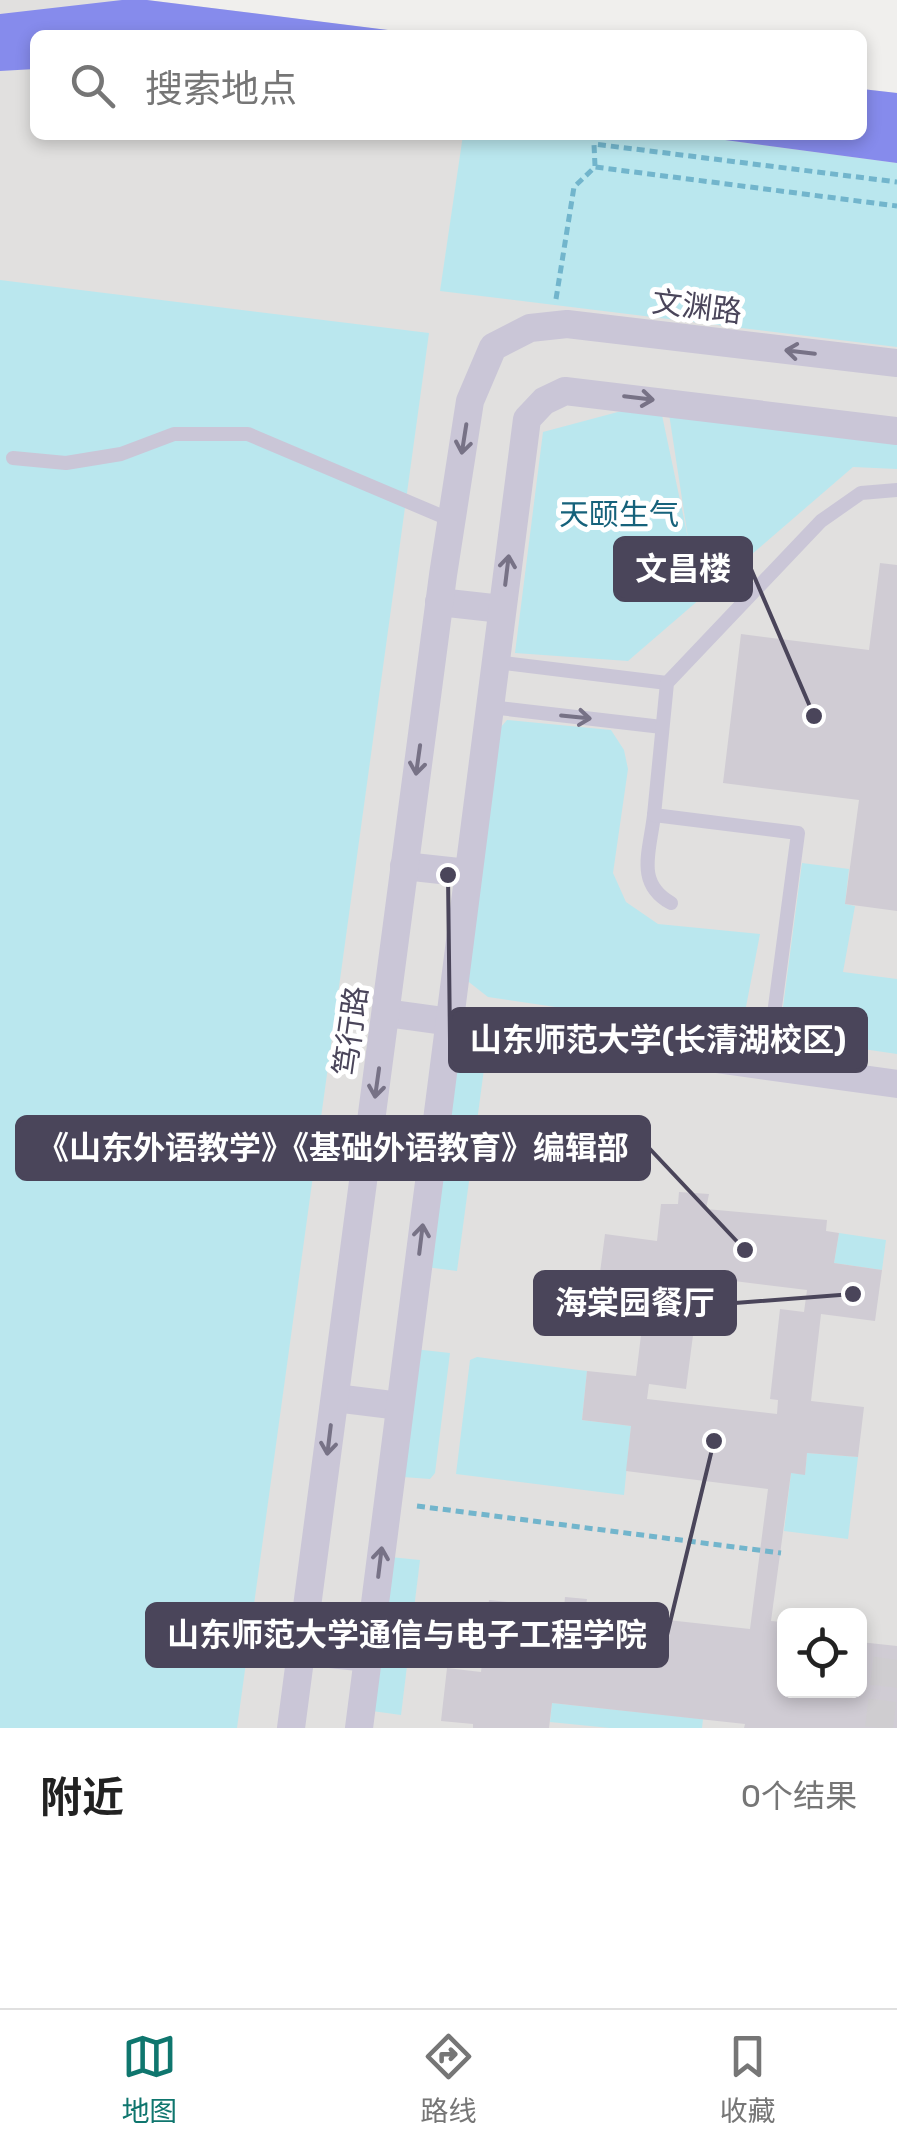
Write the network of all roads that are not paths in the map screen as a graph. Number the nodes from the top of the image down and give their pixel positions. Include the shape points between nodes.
1 (494, 346) joint
2 (897, 363) edge
3 (897, 432) edge
4 (12, 458) dead end
5 (897, 490) edge
6 (451, 520) junction
7 (439, 602) junction
8 (502, 610) junction
9 (496, 662) junction
10 (667, 683) junction
11 (490, 707) junction
12 (662, 726) junction
13 (654, 815) junction
14 (404, 866) junction
15 (468, 873) junction
16 (672, 903) dead end
17 (386, 1013) junction
18 (450, 1022) junction
19 (767, 1067) junction
20 (897, 1084) edge
21 (366, 1159) junction
22 (431, 1164) junction
23 (335, 1398) junction
24 (400, 1406) junction
25 (302, 1651) junction
26 (368, 1658) junction
27 (292, 1728) edge
28 (359, 1728) edge

2 -> 1 street, 文渊路 via 567,324 530,328
1 -> 6 street, 笃行路 via 470,401
8 -> 3 street via 526,419 565,391
4 - 6 lane via 66,463 121,454 174,434 248,434
5 - 10 lane via 860,493 822,521
6 - 7 street, 笃行路
7 - 8 street
7 -> 14 street, 笃行路
8 - 9 street
9 - 10 lane
9 - 11 street
10 - 12 lane
11 -> 12 lane
11 - 15 street
12 - 13 lane
13 - 16 lane via 647,879 655,894
13 - 19 lane via 798,832
14 - 15 street
14 - 17 street, 笃行路
15 - 18 street
17 - 18 street
17 -> 21 street, 笃行路
18 - 19 street
18 - 22 street
19 - 20 street
21 - 22 street
21 - 23 street, 笃行路
24 -> 22 street
23 - 24 street
23 -> 25 street, 笃行路
26 -> 24 street
25 - 26 street
25 - 27 street, 笃行路
26 - 28 street

